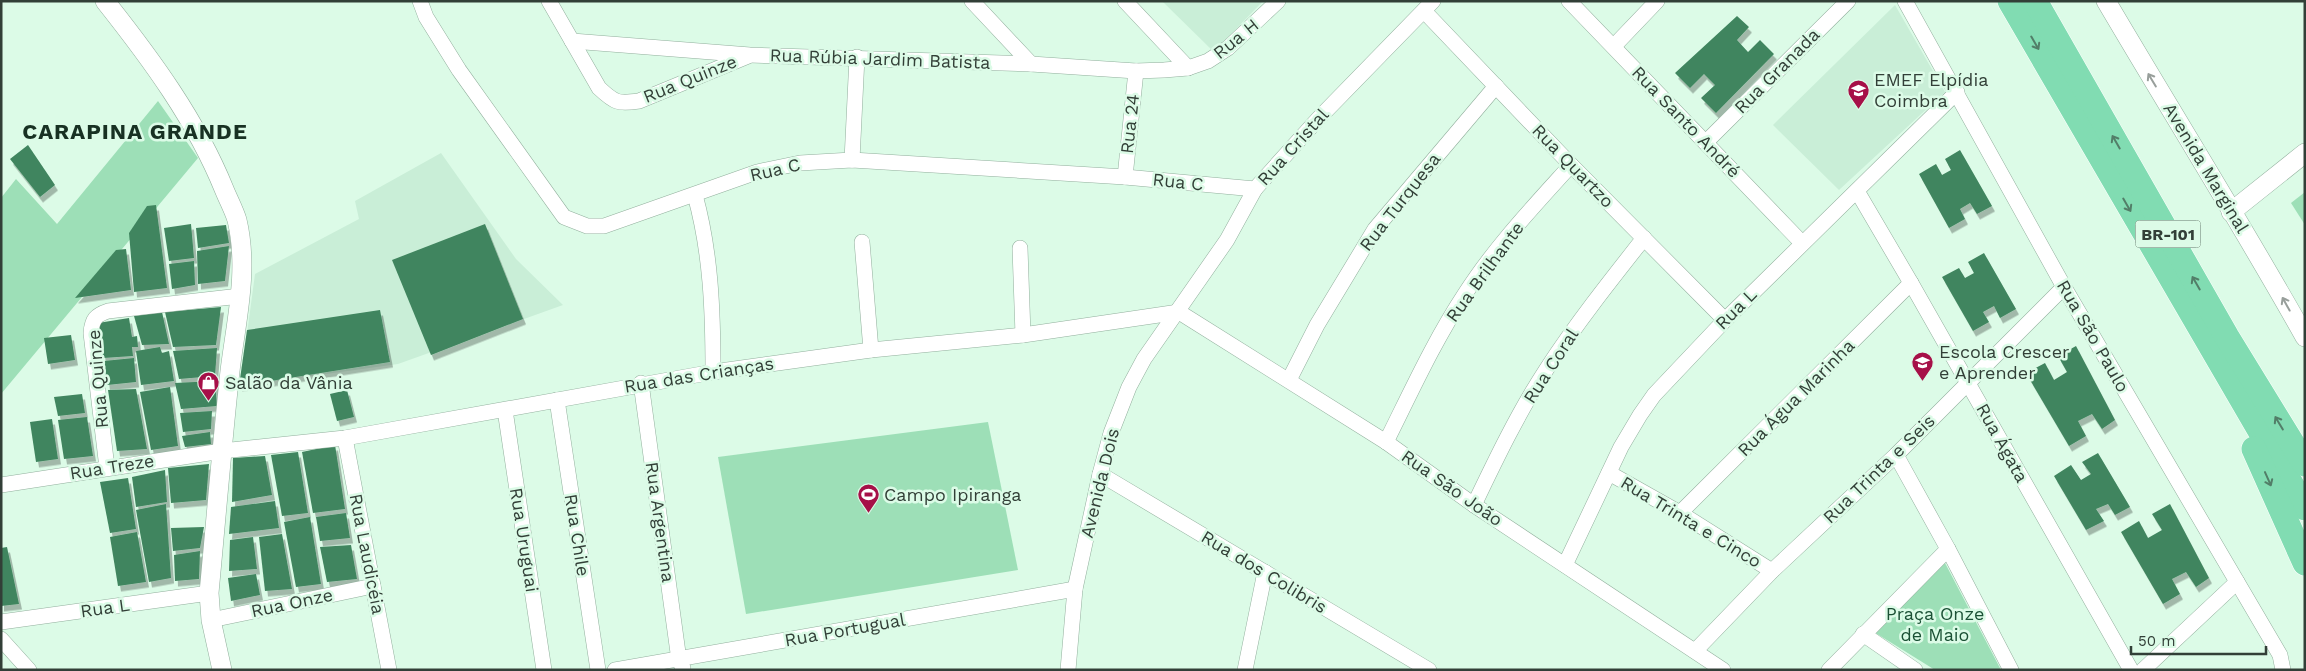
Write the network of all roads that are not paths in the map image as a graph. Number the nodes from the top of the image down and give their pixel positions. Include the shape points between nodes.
1 (105, 1) edge
2 (420, 1) edge
3 (549, 1) edge
4 (972, 1) edge
5 (1126, 1) edge
6 (1278, 1) edge
7 (1569, 1) edge
8 (1657, 1) edge
9 (1848, 1) edge
10 (1905, 1) edge
11 (2010, 1) edge
12 (2036, 1) edge
13 (2106, 1) edge
14 (1429, 6) edge
15 (572, 40) junction
16 (1614, 46) junction
17 (750, 55) junction
18 (858, 57) junction
19 (1031, 64) junction
20 (1188, 68) junction
21 (1136, 71) junction
22 (1496, 86) junction
23 (1957, 92) junction
24 (1706, 142) junction
25 (2305, 153) edge
26 (852, 160) junction
27 (1571, 165) junction
28 (1125, 177) junction
29 (1255, 189) junction
30 (1857, 191) junction
31 (695, 195) junction
32 (2231, 212) junction
33 (1644, 238) junction
34 (862, 242) dead end
35 (1802, 243) junction
36 (1020, 248) dead end
37 (1912, 283) junction
38 (2064, 287) junction
39 (240, 296) junction
40 (1179, 312) junction
41 (1724, 320) junction
42 (1023, 335) junction
43 (2305, 337) edge
44 (2205, 339) junction
45 (871, 350) junction
46 (713, 372) junction
47 (1289, 380) junction
48 (1968, 382) junction
49 (641, 384) junction
50 (557, 400) junction
51 (505, 410) junction
52 (345, 438) junction
53 (1386, 442) junction
54 (222, 451) junction
55 (1896, 455) junction
56 (2305, 464) edge
57 (107, 468) junction
58 (1609, 473) junction
59 (1100, 474) junction
60 (1, 485) edge
61 (1474, 505) junction
62 (2305, 508) edge
63 (1680, 512) junction
64 (1948, 549) junction
65 (2305, 563) edge
66 (1566, 565) junction
67 (1772, 571) junction
68 (1265, 572) junction
69 (2237, 582) junction
70 (373, 586) junction
71 (1074, 589) junction
72 (209, 593) junction
73 (212, 620) junction
74 (1, 622) edge
75 (1863, 634) junction
76 (1, 639) edge
77 (1695, 651) junction
78 (681, 665) edge
79 (29, 670) edge
80 (222, 670) edge
81 (389, 670) edge
82 (544, 670) edge
83 (598, 670) edge
84 (615, 670) edge
85 (1068, 670) edge
86 (1245, 670) edge
87 (1429, 670) edge
88 (1722, 670) edge
89 (1829, 670) edge
90 (1915, 670) edge
91 (2010, 670) edge
92 (2131, 670) edge
93 (2143, 670) edge
94 (2283, 670) edge

1 - 39 street via 178,101 218,173 237,220 242,258
2 - 31 street, Rua C via 426,17 459,70 564,217 587,226 604,226
3 - 15 street, Rua Quinze
4 - 19 street
5 - 20 street
6 - 20 street, Rua H via 1228,48 1208,61
7 - 16 street, Rua Santo André
8 - 16 street
9 - 24 street, Rua Granada
10 - 23 street, Rua São Paulo
11 -> 44 main road, BR-101
56 -> 12 main road, BR-101 via 2227,337
32 -> 13 street, Avenida Marginal
14 - 22 street, Rua Quartzo
14 - 29 street, Rua Cristal via 1318,119
15 - 17 street, Rua Rúbia Jardim Batista
15 - 17 street, Rua Quinze via 599,88 612,100 622,103 639,101
16 - 24 street, Rua Santo André
17 - 18 street, Rua Rúbia Jardim Batista
18 - 19 street, Rua Rúbia Jardim Batista
18 - 26 street
19 - 21 street, Rua Rúbia Jardim Batista
20 - 21 street, Rua Rúbia Jardim Batista
21 - 28 street, Rua 24
22 - 27 street, Rua Quartzo
22 - 47 street, Rua Turquesa via 1375,229 1317,325
23 - 30 street, Rua L
23 - 38 street, Rua São Paulo
24 - 35 street, Rua Santo André
25 - 32 street
26 - 28 street, Rua C
26 - 31 street, Rua C via 800,163 757,172
27 - 33 street, Rua Quartzo
27 - 53 street, Rua Brilhante via 1465,293 1426,360
28 - 29 street, Rua C
29 - 40 street, Rua Cristal via 1227,240
30 - 35 street, Rua L
30 - 37 street, Rua Ágata
31 - 46 street via 708,254
43 -> 32 street, Avenida Marginal
33 - 41 street, Rua Quartzo
33 - 61 street, Rua Coral via 1545,370 1506,438
34 - 45 street
35 - 41 street, Rua L
36 - 42 street
37 - 48 street, Rua Ágata
37 - 63 street, Rua Água Marinha
38 - 48 street, Rua Trinta e Seis
38 - 69 street, Rua São Paulo
39 - 54 street
39 - 57 street, Rua Quinze via 108,311 97,315 92,322 91,333
40 - 42 street, Rua das Crianças
40 - 47 street, Rua São João
40 - 59 street, Avenida Dois via 1144,359 1130,387 1111,432
41 - 58 street, Rua L via 1654,395
42 - 45 street, Rua das Crianças
44 - 62 main road, BR-101
44 -> 65 main road
45 - 46 street, Rua das Crianças
46 - 49 street, Rua das Crianças
47 - 53 street, Rua São João
48 - 55 street, Rua Trinta e Seis
48 - 92 street, Rua Ágata
49 - 50 street, Rua das Crianças
49 - 78 street, Rua Argentina
50 - 51 street, Rua das Crianças
50 - 83 street, Rua Chile
51 - 52 street, Rua das Crianças
51 - 82 street, Rua Uruguai
52 - 54 street, Rua das Crianças
52 - 70 street, Rua Laudicéia
53 - 61 street, Rua São João
54 - 57 street, Rua Treze
54 - 72 street
55 - 64 street
55 - 67 street, Rua Trinta e Seis
57 - 60 street, Rua Treze
58 - 63 street, Rua Trinta e Cinco
58 - 66 street, Rua L
59 - 68 street, Rua dos Colibris
59 - 71 street, Avenida Dois
61 - 66 street, Rua São João
63 - 67 street, Rua Trinta e Cinco
64 - 75 street
64 - 91 street
66 - 77 street, Rua São João
67 - 77 street, Rua Trinta e Seis
68 - 86 street
68 - 87 street, Rua dos Colibris
69 - 93 street
69 - 94 street, Rua São Paulo via 2280,655
70 - 73 street, Rua Onze
70 - 81 street, Rua Laudicéia
71 - 78 street, Rua Portugual
71 - 85 street, Avenida Dois
72 - 73 street
72 - 74 street, Rua L
73 - 80 street
75 - 89 street
75 - 90 street
76 - 79 street
77 - 88 street, Rua São João
78 - 84 street, Rua Portugual

